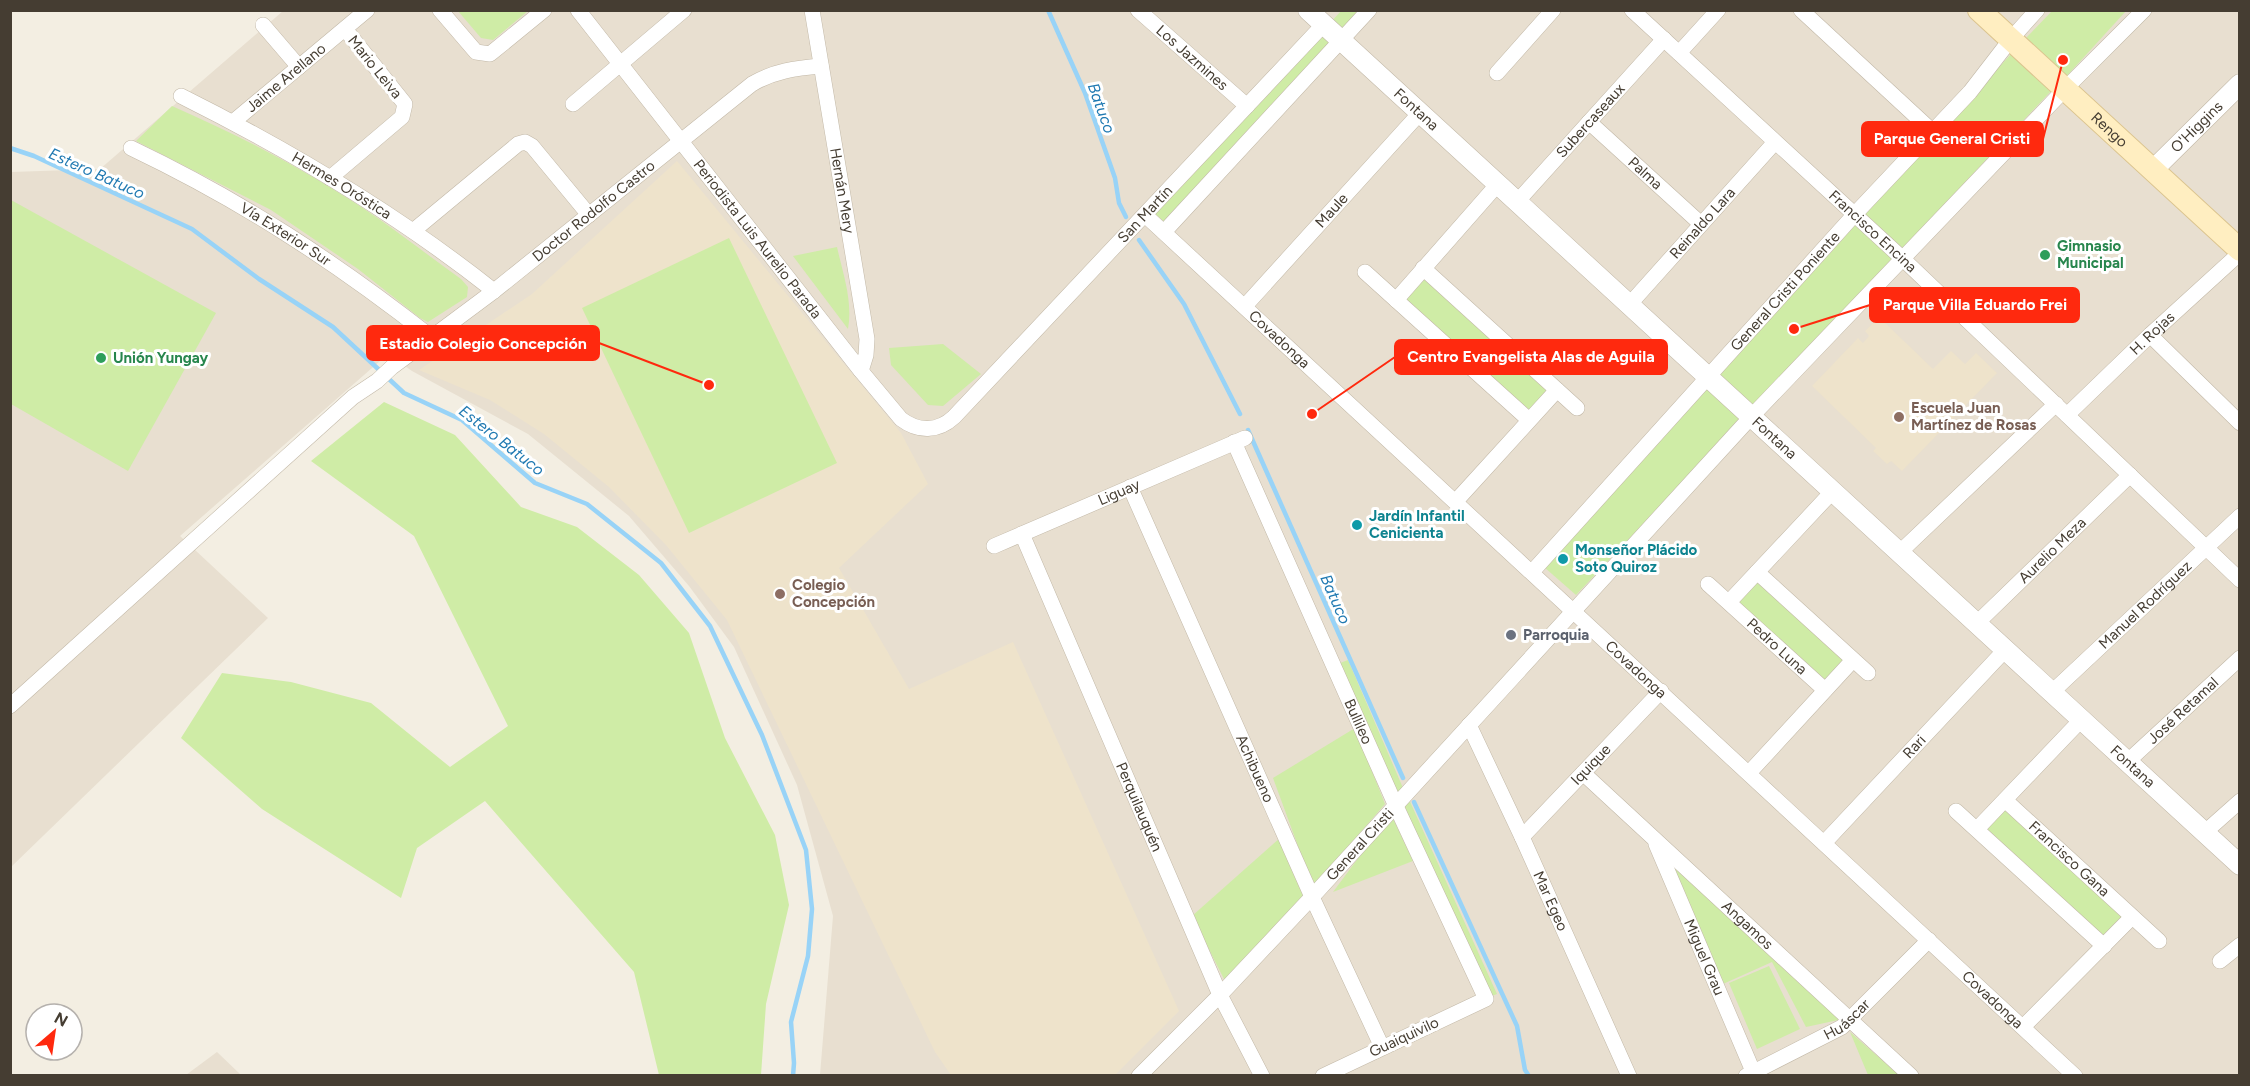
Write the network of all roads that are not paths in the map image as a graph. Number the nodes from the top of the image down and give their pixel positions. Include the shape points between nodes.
1 (367, 10) edge
2 (440, 10) edge
3 (544, 10) edge
4 (578, 10) edge
5 (684, 10) edge
6 (812, 10) edge
7 (1138, 10) edge
8 (1308, 10) edge
9 (1369, 10) edge
10 (1553, 10) edge
11 (1632, 10) edge
12 (1718, 10) edge
13 (1801, 10) edge
14 (1979, 10) edge
15 (2037, 10) edge
16 (2144, 10) edge
17 (1330, 17) edge
18 (263, 25) dead end
19 (345, 29) junction
20 (1664, 39) junction
21 (2010, 39) junction
22 (1340, 41) junction
23 (1679, 53) junction
24 (620, 64) junction
25 (822, 66) junction
26 (299, 68) junction
27 (1497, 73) dead end
28 (2240, 84) edge
29 (2065, 89) junction
30 (181, 96) dead end
31 (573, 104) dead end
32 (1247, 106) junction
33 (1419, 114) junction
34 (232, 122) junction
35 (1589, 122) junction
36 (1933, 132) junction
37 (680, 140) junction
38 (1775, 142) junction
39 (131, 148) dead end
40 (2154, 170) junction
41 (330, 178) junction
42 (1497, 185) junction
43 (1516, 203) junction
44 (589, 215) junction
45 (1145, 215) junction
46 (1854, 215) junction
47 (1701, 224) junction
48 (413, 231) junction
49 (1164, 232) junction
50 (2240, 252) edge
51 (1904, 259) junction
52 (1423, 268) junction
53 (1365, 272) dead end
54 (494, 291) junction
55 (1396, 300) junction
56 (1629, 305) junction
57 (1245, 306) junction
58 (2150, 334) junction
59 (430, 337) junction
60 (861, 371) junction
61 (1708, 378) junction
62 (1557, 390) junction
63 (1577, 408) dead end
64 (2062, 410) junction
65 (954, 417) joint
66 (1751, 417) junction
67 (1529, 420) junction
68 (2240, 423) edge
69 (1240, 440) joint
70 (2130, 475) junction
71 (1130, 488) junction
72 (1832, 492) junction
73 (1455, 501) junction
74 (2240, 516) edge
75 (1022, 534) junction
76 (994, 546) dead end
77 (2206, 548) junction
78 (1899, 553) junction
79 (1532, 572) junction
80 (1757, 572) junction
81 (2240, 580) edge
82 (1708, 584) dead end
83 (1729, 602) junction
84 (1575, 611) junction
85 (1976, 624) junction
86 (2005, 650) junction
87 (2240, 658) edge
88 (1853, 660) junction
89 (1868, 673) dead end
90 (1825, 690) junction
91 (1661, 691) junction
92 (2051, 693) junction
93 (10, 706) edge
94 (2081, 720) junction
95 (1469, 725) junction
96 (2127, 762) junction
97 (1583, 773) junction
98 (1749, 773) junction
99 (2005, 800) junction
100 (2240, 801) edge
101 (1395, 804) junction
102 (1956, 811) dead end
103 (1977, 829) junction
104 (2204, 833) junction
105 (1522, 837) junction
106 (1653, 838) junction
107 (1824, 843) junction
108 (2240, 865) edge
109 (1312, 897) junction
110 (2132, 917) junction
111 (1929, 940) junction
112 (2159, 941) dead end
113 (2240, 945) edge
114 (2104, 946) junction
115 (2220, 961) dead end
116 (1220, 995) junction
117 (1486, 999) joint
118 (1851, 1020) junction
119 (2023, 1027) junction
120 (1382, 1047) junction
121 (1752, 1074) edge
122 (1139, 1076) edge
123 (1262, 1076) edge
124 (1323, 1076) edge
125 (1629, 1076) edge
126 (1911, 1076) edge
127 (2075, 1076) edge

1 - 19 street, Jaime Arellano
2 - 3 street via 476,52 490,54
4 - 24 street, Periodista Luis Aurelio Parada
5 - 24 street
6 - 25 street, Hernán Mery
7 - 32 street, Los Jazmines
8 - 17 street, Fontana
9 - 22 street, San Martín
10 - 27 street
11 - 20 street, Francisco Encina
12 - 23 street
13 - 36 street
14 - 21 main road, Rengo
15 - 21 street, General Cristi Poniente
16 - 29 street, General Cristi
17 - 22 street, Fontana
17 - 32 street, San Martín
18 - 26 street
19 - 26 street, Jaime Arellano
19 - 41 street, Mario Leiva via 405,104 402,117
20 - 23 street, Francisco Encina
20 - 35 street, Subercaseaux
21 - 29 main road, Rengo
21 - 36 street, General Cristi Poniente
22 - 33 street, Fontana
22 - 49 street, San Martín
23 - 38 street, Francisco Encina
24 - 31 street
24 - 37 street, Periodista Luis Aurelio Parada
25 - 37 street, Doctor Rodolfo Castro via 786,70 762,78
25 - 60 street, Hernán Mery via 867,339
26 - 34 street, Jaime Arellano
28 - 40 street, O'Higgins
29 - 40 main road, Rengo
29 - 51 street, General Cristi
30 - 34 street, Hermes Oróstica
32 - 45 street, San Martín
33 - 42 street, Fontana
33 - 57 street, Maule
34 - 41 street, Hermes Oróstica
35 - 43 street, Subercaseaux
35 - 47 street, Palma
36 - 46 street, General Cristi Poniente
37 - 44 street, Doctor Rodolfo Castro
37 - 60 street, Periodista Luis Aurelio Parada
38 - 46 street, Francisco Encina
38 - 47 street, Reinaldo Lara
39 - 59 street, Vía Exterior Sur via 200,182 284,231 358,281
40 - 50 main road, Rengo
41 - 48 street, Hermes Oróstica
42 - 43 street, Fontana
42 - 52 street
43 - 56 street, Fontana
44 - 48 street via 525,142
44 - 54 street, Doctor Rodolfo Castro
45 - 49 street, Covadonga
45 - 65 street, San Martín
46 - 51 street, Francisco Encina
46 - 61 street, General Cristi Poniente
47 - 56 street, Reinaldo Lara
48 - 54 street, Hermes Oróstica
49 - 57 street, Covadonga
50 - 58 street, H. Rojas
51 - 64 street, Francisco Encina
51 - 66 street, General Cristi
52 - 55 street
52 - 62 street
53 - 55 street
54 - 59 street, Doctor Rodolfo Castro
55 - 67 street
56 - 61 street, Fontana
57 - 73 street, Covadonga
58 - 64 street, H. Rojas
58 - 68 street
59 - 93 street, Doctor Rodolfo Castro via 353,397
60 - 65 street, Periodista Luis Aurelio Parada via 908,424 933,429
61 - 66 street, Fontana
61 - 79 street, General Cristi Poniente
62 - 63 street
62 - 67 street
64 - 70 street, Francisco Encina
64 - 78 street, H. Rojas
66 - 72 street, Fontana
66 - 84 street, General Cristi
67 - 73 street
69 - 71 street, Liguay
69 - 101 street, Bullileo
70 - 77 street, Francisco Encina
70 - 85 street, Aurelio Meza
71 - 75 street, Liguay
71 - 109 street, Achibueno
72 - 78 street, Fontana
72 - 80 street
73 - 79 street, Covadonga
74 - 77 street, Manuel Rodríguez
75 - 76 street, Liguay
75 - 116 street, Perquilauquén
77 - 81 street, Francisco Encina
77 - 92 street, Manuel Rodríguez
78 - 85 street, Fontana
79 - 84 street, Covadonga
80 - 83 street
80 - 88 street
82 - 83 street, Pedro Luna
83 - 90 street, Pedro Luna
84 - 91 street, Covadonga
84 - 95 street, General Cristi
85 - 86 street, Fontana
86 - 92 street, Fontana
86 - 107 street, Rari
87 - 96 street, José Retamal
88 - 89 street
88 - 90 street
90 - 98 street
91 - 97 street, Iquique
91 - 98 street, Covadonga
92 - 94 street, Fontana
94 - 96 street, Fontana
94 - 99 street
95 - 101 street, General Cristi
95 - 105 street, Mar Egeo
96 - 104 street, Fontana
97 - 105 street, Iquique
97 - 106 street, Angamos
98 - 107 street, Covadonga
99 - 103 street
99 - 110 street, Francisco Gana
100 - 104 street
101 - 109 street, General Cristi
101 - 117 street, Bullileo
102 - 103 street
103 - 114 street
104 - 108 street, Fontana
105 - 125 street, Mar Egeo
106 - 118 street, Angamos
106 - 121 street, Miguel Grau
107 - 111 street, Covadonga
109 - 116 street, General Cristi
109 - 120 street, Achibueno
110 - 112 street, Francisco Gana
110 - 114 street
111 - 118 street, Huáscar
111 - 119 street, Covadonga
113 - 115 street
114 - 119 street
116 - 122 street, General Cristi
116 - 123 street, Perquilauquén
117 - 120 street, Guaiquivilo
118 - 121 street, Huáscar
118 - 126 street, Angamos
119 - 127 street, Covadonga
120 - 124 street, Guaiquivilo

